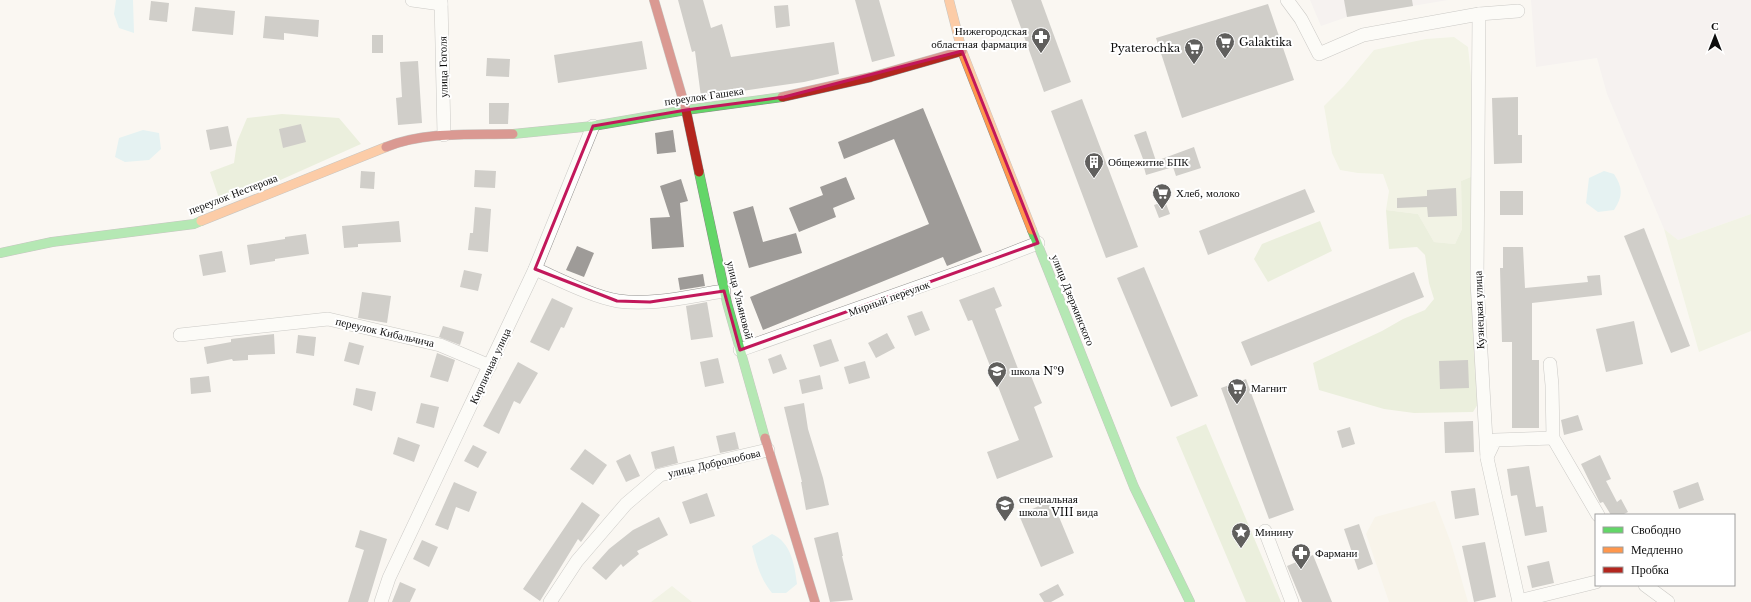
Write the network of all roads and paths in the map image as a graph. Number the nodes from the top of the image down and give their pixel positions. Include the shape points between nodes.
1 (412, 0) edge
2 (654, 0) edge
3 (949, 0) edge
4 (1287, 0) edge
5 (441, 2) edge
6 (1518, 12) dead end
7 (1479, 14) junction
8 (962, 51) junction
9 (686, 110) junction
10 (593, 126) junction
11 (444, 134) junction
12 (1038, 243) junction
13 (0, 253) edge
14 (535, 268) junction
15 (724, 291) junction
16 (180, 335) dead end
17 (740, 350) junction
18 (1550, 364) dead end
19 (490, 366) junction
20 (1553, 438) junction
21 (768, 450) junction
22 (1487, 458) junction
23 (1597, 514) edge
24 (1265, 531) dead end
25 (1595, 582) edge
26 (1646, 586) edge
27 (381, 602) edge
28 (550, 602) edge
29 (815, 602) edge
30 (1190, 602) edge
31 (1292, 602) edge
32 (1519, 602) edge
33 (1668, 602) edge

1 - 5 street
2 - 9 street, улица Ульяновой
3 - 8 street, улица Дзержинского
4 - 7 street via 1301,19 1319,54 1363,35
5 - 11 street, улица Гоголя
6 - 7 street
7 - 22 street, Кузнецкая улица via 1477,288
8 - 9 street, переулок Гашека via 871,77 784,97
8 - 12 street, улица Дзержинского
9 - 10 street, переулок Гашека
9 - 15 street, улица Ульяновой
10 - 11 street, переулок Гашека via 520,134
10 - 14 street, Кирпичная улица
11 - 13 street, переулок Нестерова via 403,140 194,224 52,242
12 - 17 street, Мирный переулок via 997,260
12 - 30 street, улица Дзержинского via 1134,487
14 - 15 street via 617,301 650,302
14 - 19 street, Кирпичная улица
15 - 17 street, улица Ульяновой
16 - 19 street, переулок Кибальчича via 328,318 440,345
17 - 21 street, улица Ульяновой
18 - 20 street
19 - 27 street, Кирпичная улица via 389,578
20 - 22 street via 1495,440
20 - 23 street
21 - 28 street, улица Добролюбова via 660,475 622,510 577,561
21 - 29 street, улица Ульяновой
22 - 32 street, Кузнецкая улица
24 - 31 street
25 - 32 street
26 - 33 street

